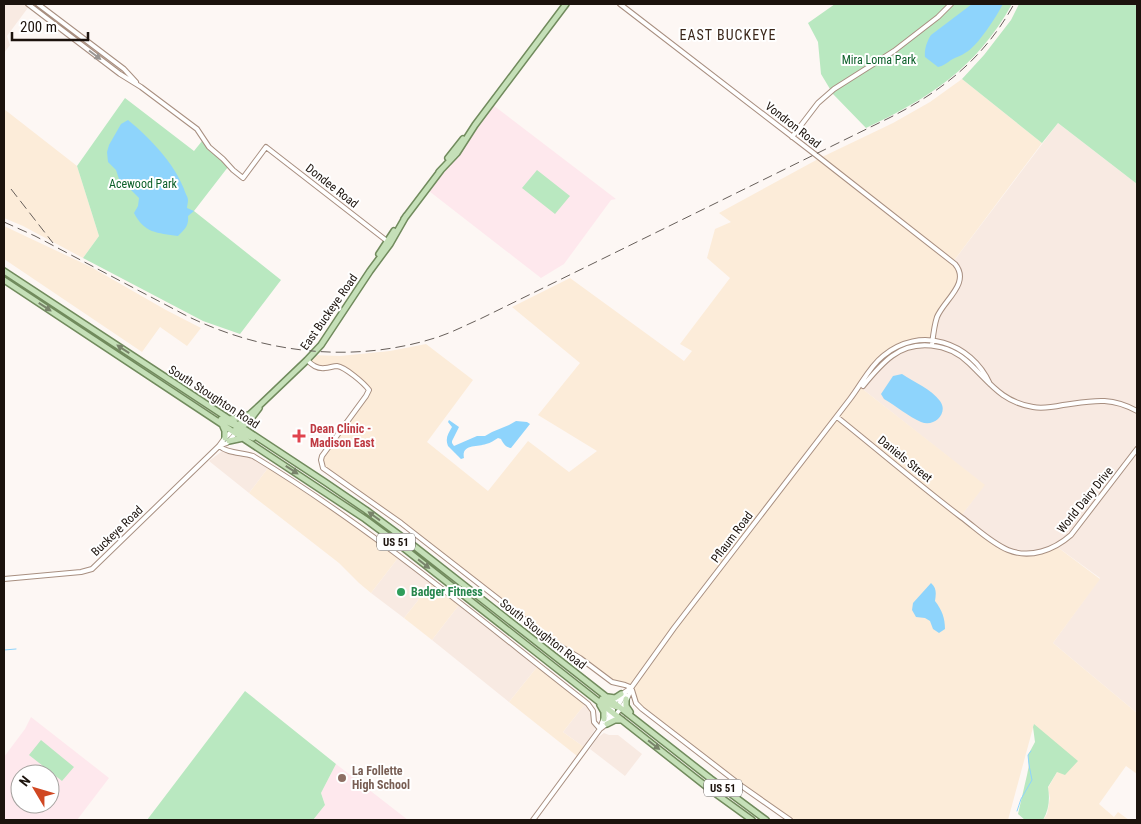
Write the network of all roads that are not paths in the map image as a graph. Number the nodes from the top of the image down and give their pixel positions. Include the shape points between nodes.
1 (28, 4) edge
2 (38, 4) edge
3 (620, 4) edge
4 (952, 4) edge
5 (565, 5) edge
6 (141, 87) junction
7 (792, 137) junction
8 (406, 216) junction
9 (387, 241) junction
10 (4, 271) edge
11 (370, 272) junction
12 (4, 280) edge
13 (933, 340) junction
14 (932, 345) junction
15 (307, 360) junction
16 (990, 384) junction
17 (179, 395) junction
18 (850, 399) junction
19 (1137, 410) edge
20 (250, 417) junction
21 (837, 417) junction
22 (229, 419) junction
23 (222, 424) junction
24 (237, 429) junction
25 (252, 434) junction
26 (244, 438) junction
27 (227, 439) junction
28 (219, 446) junction
29 (1137, 449) edge
30 (303, 467) junction
31 (961, 516) joint
32 (4, 578) edge
33 (572, 680) junction
34 (630, 688) junction
35 (622, 694) junction
36 (606, 696) junction
37 (626, 699) junction
38 (597, 700) junction
39 (615, 709) junction
40 (632, 717) junction
41 (622, 720) junction
42 (606, 721) junction
43 (600, 729) junction
44 (653, 733) junction
45 (533, 820) edge
46 (752, 820) edge
47 (766, 820) edge
48 (790, 820) edge

1 -> 6 street
2 - 6 street via 124,69
3 - 7 street, Vondron Road
4 - 7 street via 889,54 827,94
5 - 8 main road, East Buckeye Road
6 - 9 street, Dondee Road via 197,129 209,147 243,178 266,147
7 - 13 street, Vondron Road via 958,267 959,283 938,316
8 - 9 main road, East Buckeye Road
8 - 11 main road, East Buckeye Road
9 - 11 main road, East Buckeye Road
22 -> 10 main road, South Stoughton Road / US 51
11 - 15 main road, East Buckeye Road via 321,345
12 -> 17 main road, South Stoughton Road / US 51
13 - 14 street
13 - 16 street via 964,352
13 - 18 street, Pflaum Road via 908,342 886,353
14 - 16 street via 961,356
14 - 18 street, Pflaum Road via 906,348 890,356
15 - 20 main road, East Buckeye Road
15 - 34 street via 322,369 342,367 369,390 322,456 321,463 326,470 401,523 559,645 612,682
16 - 19 street via 1007,398 1034,408 1105,400
17 - 23 main road, South Stoughton Road / US 51
17 - 24 main road
18 - 21 street, Pflaum Road
20 - 22 main road
20 - 24 main road, East Buckeye Road
20 - 25 main road
21 - 31 street, Daniels Street
21 - 34 street, Pflaum Road
22 - 24 main road, South Stoughton Road / US 51
23 - 24 main road, South Stoughton Road / US 51
23 - 27 main road
24 - 25 main road, South Stoughton Road / US 51
24 - 26 main road, South Stoughton Road / US 51
24 - 27 street, Buckeye Road
24 - 30 main road
25 - 30 main road, South Stoughton Road / US 51
26 - 27 main road
26 -> 33 main road, South Stoughton Road / US 51 via 396,542
27 - 28 street, Buckeye Road
28 - 32 street, Buckeye Road via 92,569
28 - 43 street via 253,456 380,542 588,704
29 - 31 street, World Dairy Drive via 1076,530 1050,549 1032,553 1008,550
36 -> 30 main road, South Stoughton Road / US 51 via 387,525
33 - 38 main road, South Stoughton Road / US 51
33 - 39 main road
34 - 35 street, Pflaum Road
34 - 37 street, Pflaum Road
34 - 39 street
34 - 48 street via 640,707
35 - 36 main road via 614,698
35 - 39 street, Pflaum Road
36 - 39 main road, South Stoughton Road / US 51
37 - 39 street, Pflaum Road
37 - 40 main road via 626,708
38 - 39 main road, South Stoughton Road / US 51
38 - 42 main road
39 - 40 main road, South Stoughton Road / US 51
39 - 41 main road, South Stoughton Road / US 51
39 - 42 street, Pflaum Road
39 - 42 street, Pflaum Road
39 - 43 street
39 - 44 main road
40 - 44 main road, South Stoughton Road / US 51
41 - 42 main road
41 -> 46 main road, South Stoughton Road / US 51
42 - 43 street, Pflaum Road
43 - 45 street, Pflaum Road
44 - 47 main road, South Stoughton Road / US 51

